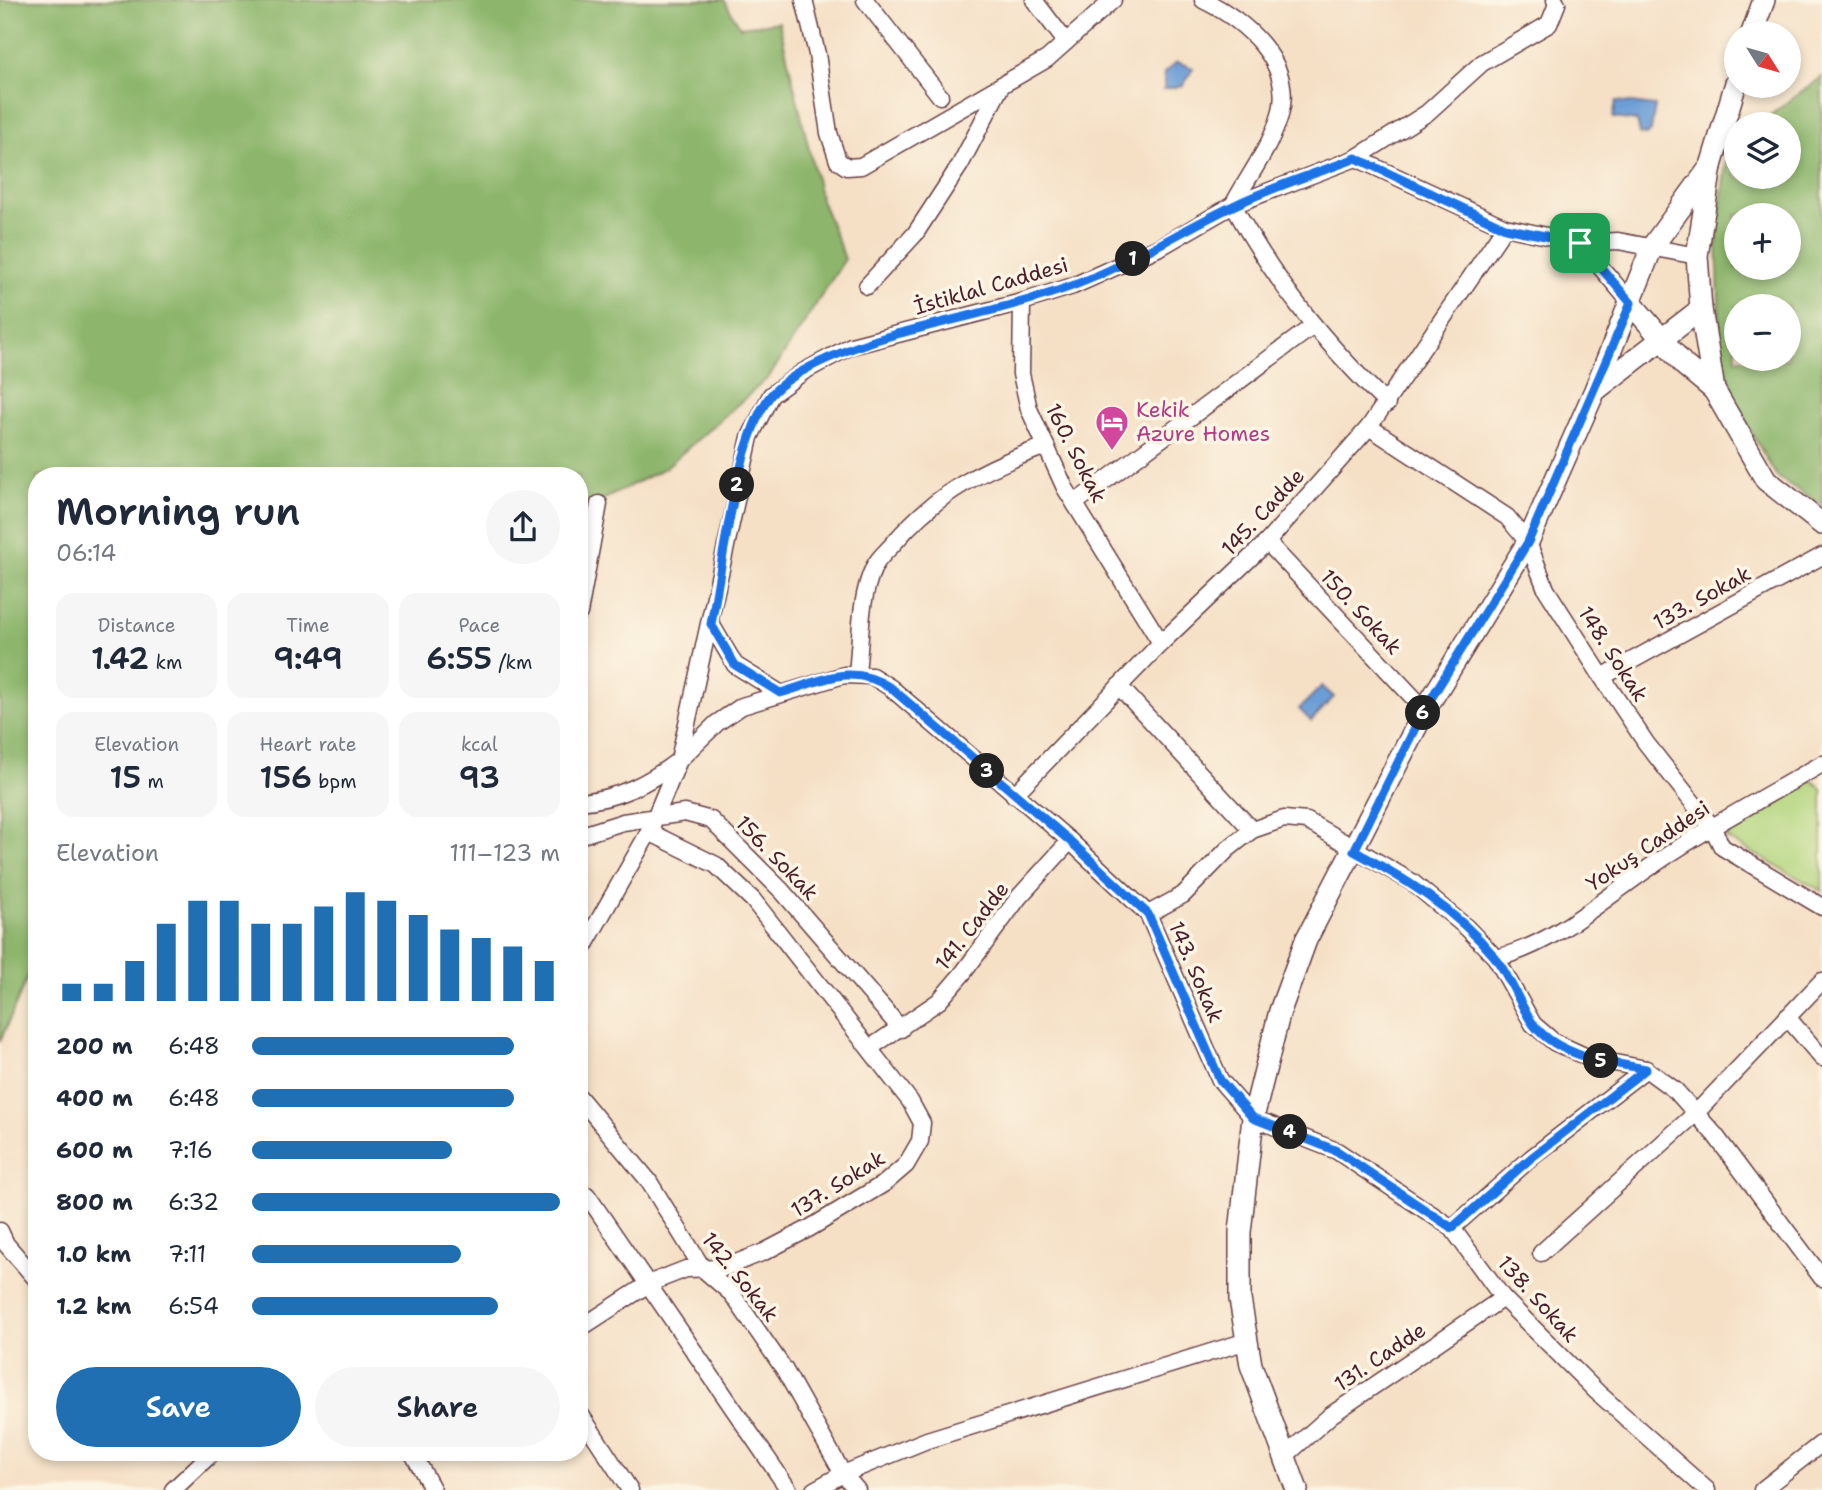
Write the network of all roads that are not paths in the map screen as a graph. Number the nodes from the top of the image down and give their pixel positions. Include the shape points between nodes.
1 (804, 0) edge
2 (865, 0) edge
3 (1034, 0) edge
4 (1113, 0) edge
5 (1203, 0) edge
6 (1555, 0) edge
7 (1764, 0) edge
8 (1756, 21) edge
9 (1066, 42) junction
10 (1001, 86) junction
11 (940, 96) dead end
12 (1731, 98) edge
13 (1356, 158) junction
14 (1711, 166) junction
15 (1233, 205) junction
16 (1505, 228) junction
17 (1580, 243) junction
18 (1652, 247) junction
19 (1697, 256) junction
20 (867, 286) dead end
21 (1022, 302) junction
22 (1631, 303) junction
23 (1701, 309) junction
24 (1313, 326) junction
25 (1662, 340) junction
26 (1595, 390) junction
27 (1714, 390) junction
28 (1387, 404) junction
29 (1369, 427) junction
30 (1046, 446) junction
31 (1075, 503) junction
32 (599, 504) dead end
33 (1822, 524) edge
34 (1267, 542) junction
35 (1528, 542) junction
36 (1822, 556) edge
37 (588, 564) edge
38 (711, 624) junction
39 (1161, 643) junction
40 (857, 673) junction
41 (1602, 677) junction
42 (1119, 686) junction
43 (780, 693) junction
44 (1424, 710) junction
45 (679, 760) junction
46 (1822, 764) edge
47 (1014, 795) junction
48 (588, 800) edge
49 (652, 826) junction
50 (1712, 827) junction
51 (1252, 830) junction
52 (588, 833) edge
53 (1070, 841) junction
54 (1354, 851) junction
55 (1822, 907) edge
56 (1148, 914) junction
57 (588, 939) edge
58 (1496, 958) junction
59 (1822, 981) edge
60 (1787, 1017) junction
61 (901, 1030) junction
62 (870, 1048) junction
63 (1822, 1058) edge
64 (1646, 1069) junction
65 (588, 1108) edge
66 (1696, 1112) junction
67 (1253, 1118) junction
68 (588, 1196) edge
69 (1452, 1228) junction
70 (0, 1231) edge
71 (1541, 1253) dead end
72 (703, 1269) junction
73 (28, 1270) edge
74 (1822, 1278) edge
75 (650, 1283) junction
76 (1503, 1298) junction
77 (588, 1323) edge
78 (1247, 1341) junction
79 (588, 1426) edge
80 (1822, 1443) edge
81 (1284, 1456) junction
82 (204, 1461) edge
83 (417, 1461) edge
84 (844, 1474) junction
85 (173, 1490) edge
86 (433, 1490) edge
87 (630, 1490) edge
88 (789, 1490) edge
89 (814, 1490) edge
90 (857, 1490) edge
91 (1297, 1490) edge
92 (1707, 1490) edge
93 (1762, 1490) edge

1 - 10 street via 829,133 838,161 847,167 861,166
2 - 11 street
3 - 9 street
4 - 9 street
5 - 15 street via 1257,36 1280,74 1281,113
6 - 13 street, İstiklal Caddesi via 1549,24 1482,63 1427,113
7 - 8 main road
9 - 10 street
10 - 20 street via 960,165 915,234
12 - 14 main road
13 - 15 street, İstiklal Caddesi
13 - 16 street
14 - 18 main road
14 - 19 main road
15 - 21 street, İstiklal Caddesi via 1114,268
15 - 24 street via 1262,258
16 - 17 street
16 - 28 street, 145. Cadde
17 - 18 street via 1618,241
17 - 22 street
18 - 19 street
18 - 22 main road
19 - 23 main road
21 - 30 street, 160. Sokak via 1021,374 1029,409
21 - 38 street, İstiklal Caddesi via 851,346 771,395 747,450
22 - 25 main road
22 - 26 main road
23 - 25 main road
23 - 27 main road
24 - 28 street
24 - 31 street
25 - 26 main road
25 - 27 main road
26 - 35 main road
27 - 33 main road via 1766,480
28 - 29 street, 145. Cadde
29 - 34 street, 145. Cadde
29 - 35 street, 148. Sokak via 1507,517
30 - 31 street, 160. Sokak
30 - 40 street via 991,466 943,496 911,523 874,566 866,591
31 - 39 street, 160. Sokak
32 - 37 street
34 - 39 street, 145. Cadde
34 - 44 street, 150. Sokak
35 - 41 street, 148. Sokak via 1546,589
35 - 44 main road
36 - 41 street, 133. Sokak
38 - 43 street via 735,665
38 - 45 street, İstiklal Caddesi
39 - 42 street, 145. Cadde
40 - 43 street
40 - 47 street, 143. Sokak via 891,688
41 - 50 street, 148. Sokak via 1646,743
42 - 47 street, 145. Cadde
42 - 51 street
43 - 45 street via 734,711
44 - 54 main road
45 - 48 street via 649,783
45 - 49 street, İstiklal Caddesi
46 - 50 street, Yokuş Caddesi
47 - 53 street, 143. Sokak
49 - 52 street, 156. Sokak via 623,822
49 - 57 street, İstiklal Caddesi
49 - 61 street, 156. Sokak via 685,813 711,820 782,891
49 - 62 street via 716,865 752,900
50 - 55 street, 148. Sokak via 1722,847
50 - 58 street, Yokuş Caddesi via 1576,920 1522,952
51 - 54 street via 1283,819 1307,821
51 - 56 street via 1183,895
53 - 56 street, 143. Sokak
53 - 61 street, 141. Cadde via 1019,897 947,991
54 - 58 street via 1412,883
54 - 67 main road via 1306,940 1280,1011
56 - 67 street, 143. Sokak via 1220,1080
58 - 64 street via 1533,1024 1554,1042 1590,1058
59 - 60 street
60 - 63 street
60 - 66 street
61 - 62 street, 141. Cadde
62 - 72 street, 137. Sokak via 922,1123 920,1141 906,1165 885,1183 810,1228 723,1268
64 - 66 street
64 - 69 street via 1531,1158
65 - 72 street, 142. Sokak via 648,1180
66 - 71 street
66 - 74 street
67 - 69 street, 138. Sokak via 1337,1151
67 - 78 main road via 1240,1232 1240,1299
68 - 75 street
69 - 76 street, 138. Sokak
70 - 73 street
72 - 75 street via 686,1269
72 - 84 street, 142. Sokak via 732,1294 784,1369
75 - 77 street
75 - 88 street
76 - 81 street, 131. Cadde via 1331,1416
76 - 92 street, 138. Sokak via 1597,1392
78 - 81 main road via 1251,1365
78 - 84 street via 927,1440
79 - 87 street
80 - 93 street
81 - 91 main road
82 - 85 street
83 - 86 street
84 - 89 street
84 - 90 street, 142. Sokak

